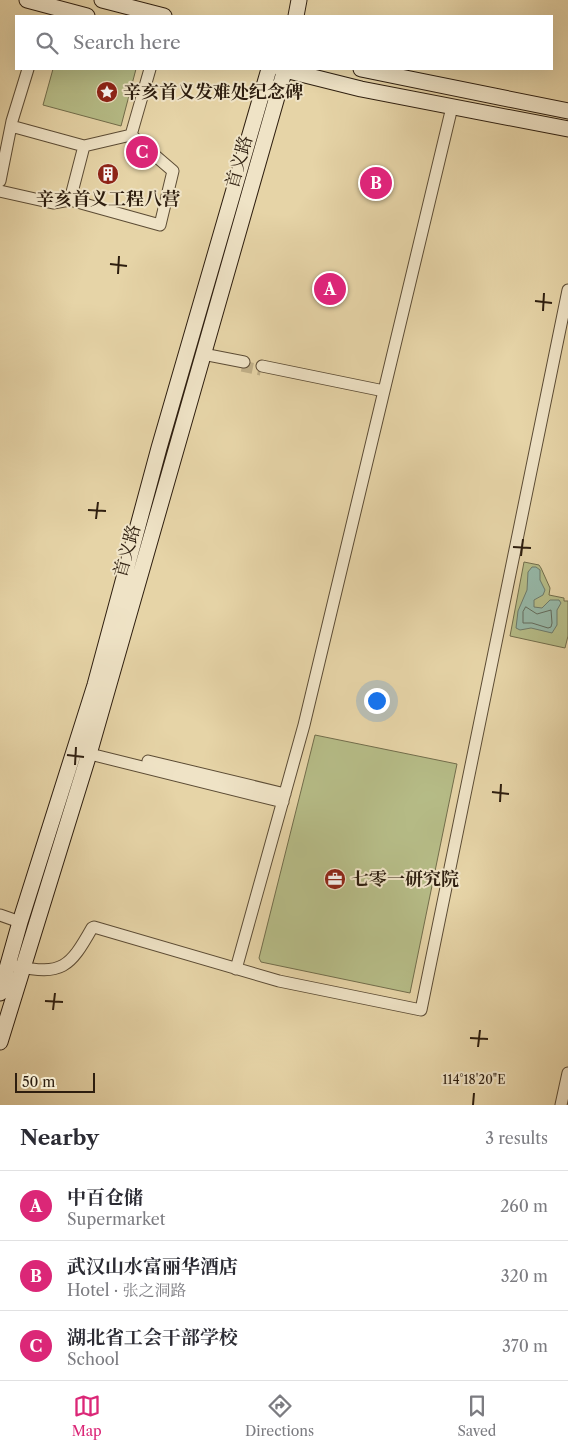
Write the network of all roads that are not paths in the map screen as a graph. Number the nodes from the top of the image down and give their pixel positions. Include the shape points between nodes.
1 (27, 0) edge
2 (102, 0) edge
3 (299, 0) edge
4 (46, 11) edge
5 (79, 15) edge
6 (160, 15) edge
7 (296, 15) edge
8 (28, 70) edge
9 (150, 70) edge
10 (269, 70) edge
11 (283, 70) edge
12 (287, 70) edge
13 (366, 70) edge
14 (452, 107) junction
15 (568, 111) edge
16 (11, 126) junction
17 (568, 130) edge
18 (131, 135) junction
19 (84, 146) junction
20 (0, 181) edge
21 (0, 191) edge
22 (70, 200) junction
23 (568, 290) edge
24 (203, 356) junction
25 (243, 364) tunnel mouth
26 (262, 368) tunnel mouth
27 (384, 392) junction
28 (83, 749) junction
29 (284, 798) junction
30 (0, 915) edge
31 (20, 922) junction
32 (8, 964) junction
33 (24, 968) junction
34 (236, 970) junction
35 (0, 993) edge
36 (0, 1042) edge
37 (568, 1072) edge
38 (561, 1105) edge

1 - 4 main road
2 - 6 main road
3 - 7 main road
4 - 5 main road
8 - 16 street
9 - 18 street
10 - 28 main road, 首义路 via 158,448 95,685
11 - 24 main road, 首义路
12 - 14 main road
13 - 15 main road
14 - 17 main road
14 - 27 street
16 - 19 street
16 - 20 street
18 - 19 street
18 - 22 street via 173,171 160,225
19 - 22 street
21 - 22 street via 53,203
23 - 34 street via 421,1010 279,982
24 - 25 street
24 - 28 main road, 首义路
26 - 27 street
27 - 29 street
28 - 29 street
28 - 31 main road, 首义路
28 - 33 main road, 首义路
29 - 34 street
30 - 31 street
31 - 32 main road, 首义路
32 - 33 street
32 - 35 main road, 首义路
33 - 34 street via 50,970 64,966 94,928
33 - 36 main road, 首义路
37 - 38 street

